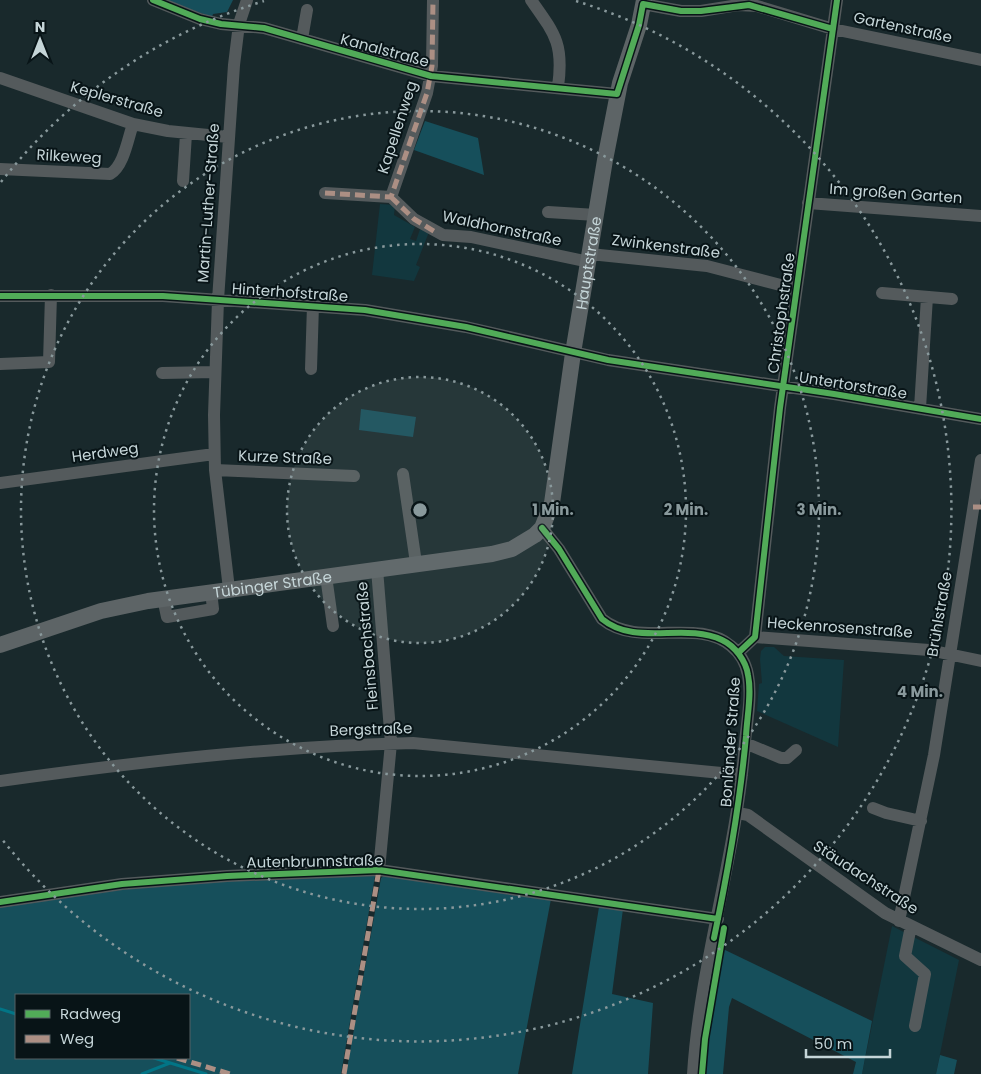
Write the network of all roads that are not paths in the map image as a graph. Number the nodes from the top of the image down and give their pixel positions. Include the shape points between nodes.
1 (154, 0) edge
2 (247, 0) edge
3 (432, 0) edge
4 (531, 0) edge
5 (837, 0) edge
6 (644, 2) edge
7 (306, 10) dead end
8 (239, 24) junction
9 (833, 29) junction
10 (302, 39) junction
11 (981, 60) edge
12 (431, 76) junction
13 (0, 78) edge
14 (558, 87) junction
15 (617, 94) junction
16 (133, 124) junction
17 (186, 134) junction
18 (228, 137) junction
19 (0, 169) edge
20 (183, 181) dead end
21 (326, 193) dead end
22 (391, 197) junction
23 (808, 203) junction
24 (548, 212) dead end
25 (596, 215) junction
26 (981, 216) edge
27 (589, 258) junction
28 (796, 289) junction
29 (882, 293) dead end
30 (0, 296) edge
31 (50, 296) junction
32 (927, 297) junction
33 (952, 299) dead end
34 (218, 300) junction
35 (313, 305) junction
36 (573, 353) junction
37 (0, 364) edge
38 (310, 368) dead end
39 (215, 372) junction
40 (162, 373) dead end
41 (784, 386) junction
42 (920, 408) junction
43 (981, 419) edge
44 (214, 454) junction
45 (981, 460) edge
46 (215, 470) junction
47 (403, 474) dead end
48 (354, 476) dead end
49 (0, 483) edge
50 (542, 528) junction
51 (416, 563) junction
52 (377, 569) junction
53 (326, 576) junction
54 (229, 589) junction
55 (333, 626) dead end
56 (756, 637) junction
57 (0, 645) edge
58 (738, 653) junction
59 (949, 653) junction
60 (981, 661) edge
61 (391, 743) junction
62 (745, 743) junction
63 (796, 750) dead end
64 (742, 775) junction
65 (0, 781) edge
66 (873, 808) dead end
67 (738, 813) junction
68 (921, 821) junction
69 (379, 870) junction
70 (0, 902) edge
71 (718, 919) junction
72 (905, 924) junction
73 (981, 960) edge
74 (915, 1026) dead end
75 (692, 1074) edge

1 - 8 street, Kanalstraße via 200,19
2 - 8 street, Martin-Luther-Straße
3 - 12 street, Kapellenweg
4 - 14 street via 555,34 561,65
5 - 9 street, Christophstraße
6 - 9 street, Gartenstraße via 681,11 749,5
6 - 15 main road, Hauptstraße
7 - 10 street
8 - 10 street, Kanalstraße
8 - 18 street, Martin-Luther-Straße
9 - 11 street, Gartenstraße
9 - 23 street, Christophstraße
10 - 12 street, Kanalstraße
12 - 14 street, Kanalstraße
12 - 22 street, Kapellenweg
13 - 16 street, Keplerstraße
14 - 15 street, Kanalstraße
15 - 25 main road, Hauptstraße
16 - 17 street, Keplerstraße
16 - 19 street, Rilkeweg via 120,163 110,174
17 - 18 street, Keplerstraße
17 - 20 street
18 - 34 street, Martin-Luther-Straße
21 - 22 street, Kapellenweg
22 - 27 street, Waldhornstraße via 414,219 443,235 471,236
23 - 26 street, Im großen Garten
23 - 28 street, Christophstraße
24 - 25 street
25 - 27 main road, Hauptstraße
27 - 28 street, Zwinkenstraße via 707,266
27 - 36 main road, Hauptstraße
28 - 41 street, Christophstraße
29 - 32 street
30 - 31 street, Hinterhofstraße
31 - 34 street, Hinterhofstraße via 163,296
31 - 37 street via 49,362
32 - 33 street
32 - 42 street
34 - 35 street, Hinterhofstraße
34 - 39 street, Martin-Luther-Straße
35 - 36 street, Hinterhofstraße via 444,322 556,346
35 - 38 street, Hinterhofstraße
36 - 41 street, Untertorstraße
36 - 50 main road, Hauptstraße via 554,494
39 - 40 street
39 - 44 street, Martin-Luther-Straße
41 - 42 street, Untertorstraße
41 - 56 street, Christophstraße
42 - 43 street, Untertorstraße
44 - 46 street, Martin-Luther-Straße
44 - 49 street, Herdweg
45 - 59 street, Brühlstraße
46 - 48 street, Kurze Straße
46 - 54 street, Martin-Luther-Straße
47 - 51 street
50 - 51 main road, Tübinger Straße via 528,541 502,552
50 - 58 street via 559,549 602,619 610,626 635,633 715,637
51 - 52 main road, Tübinger Straße
52 - 53 main road, Tübinger Straße
52 - 61 street, Fleinsbachstraße
53 - 54 main road, Tübinger Straße
53 - 55 street
54 - 57 main road, Tübinger Straße via 101,611
56 - 58 street
56 - 59 street, Heckenrosenstraße
58 - 62 street, Bonländer Straße via 746,666 749,683
59 - 60 street, Heckenrosenstraße
59 - 68 street, Brühlstraße
61 - 64 street, Bergstraße
61 - 65 street, Bergstraße via 235,754
61 - 69 street, Fleinsbachstraße
62 - 63 street via 781,758 787,758
62 - 64 street, Bonländer Straße
64 - 67 street, Bonländer Straße
66 - 68 street
67 - 71 street, Bonländer Straße
67 - 72 street, Stäudachstraße via 748,815
68 - 72 street, Brühlstraße
69 - 70 street, Autenbrunnstraße via 142,883
69 - 71 street, Autenbrunnstraße
71 - 75 street, Bonländer Straße via 698,1017
72 - 73 street, Stäudachstraße
72 - 74 street, Brühlstraße via 904,956 925,974

